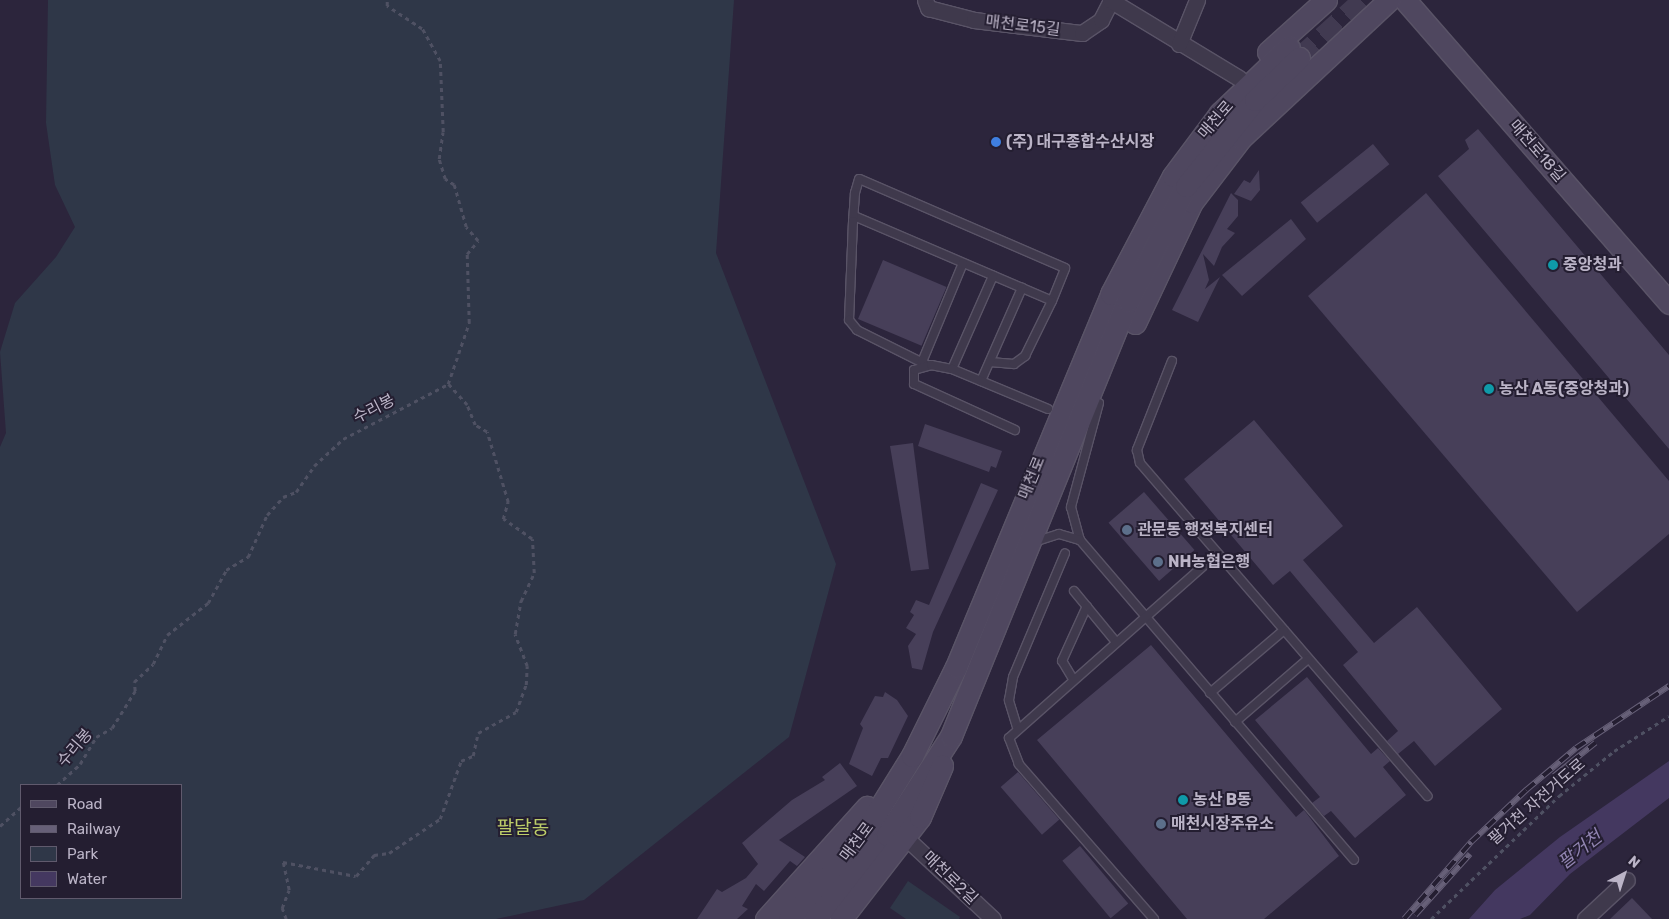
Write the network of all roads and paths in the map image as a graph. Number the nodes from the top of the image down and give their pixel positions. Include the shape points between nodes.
1 (387, 0) edge
2 (925, 0) edge
3 (1111, 0) edge
4 (1197, 0) edge
5 (1326, 0) edge
6 (1389, 0) edge
7 (1405, 0) edge
8 (1179, 44) junction
9 (1294, 53) tunnel mouth
10 (1239, 78) junction
11 (854, 216) junction
12 (963, 263) junction
13 (993, 276) junction
14 (1022, 288) junction
15 (1052, 301) junction
16 (1669, 303) edge
17 (1172, 361) dead end
18 (990, 362) junction
19 (924, 364) junction
20 (952, 368) junction
21 (982, 381) junction
22 (448, 384) junction
23 (1099, 403) junction
24 (1048, 409) junction
25 (1015, 430) dead end
26 (1059, 439) junction
27 (1080, 540) junction
28 (1029, 544) junction
29 (1066, 553) dead end
30 (1218, 554) junction
31 (1074, 591) dead end
32 (1087, 606) junction
33 (1145, 617) junction
34 (1284, 630) junction
35 (1116, 642) junction
36 (1308, 659) junction
37 (1073, 679) junction
38 (1210, 693) junction
39 (1669, 716) edge
40 (1235, 722) junction
41 (1017, 727) junction
42 (950, 736) junction
43 (912, 756) junction
44 (58, 784) edge
45 (1427, 796) dead end
46 (20, 808) edge
47 (0, 826) edge
48 (905, 838) junction
49 (1354, 860) dead end
50 (1627, 880) dead end
51 (286, 919) edge
52 (766, 919) edge
53 (789, 919) edge
54 (815, 919) edge
55 (840, 919) edge
56 (993, 919) edge
57 (1154, 919) edge
58 (1431, 919) edge
59 (1584, 919) edge

1 - 22 path via 387,6 422,29 440,60 443,132 439,159 445,179 454,185 466,226 478,241 467,254 469,323
2 - 3 street, 매천로15길 via 928,8 974,20 1082,33 1100,20
3 - 8 street, 매천로15길
4 - 8 street
5 - 10 main road
6 - 23 main road via 1241,138 1192,202
7 - 16 main road, 매천로18길
8 - 10 street, 매천로15길
9 - 26 main road, 매천로 via 1220,113 1172,176 1111,294
10 - 24 main road via 1204,116 1140,206
11 - 12 lane
11 - 15 lane via 858,179 1065,268
11 - 19 lane via 849,320 857,330
12 - 13 lane
12 - 19 lane
13 - 14 lane
13 - 20 lane
14 - 15 lane
14 - 18 lane
15 - 18 lane via 1025,356 1014,364
17 - 30 lane via 1137,450 1140,464
18 - 21 lane
19 - 20 lane
19 - 25 lane via 914,370 914,384
20 - 21 lane
21 - 24 lane
22 - 44 path, 수리봉 via 343,439 314,466 296,492 282,497 268,515 248,557 226,570 208,603 167,634 154,664 134,682 135,691 112,728 96,737 80,764
22 - 51 path via 467,405 475,424 487,432 508,502 503,519 532,539 534,572 522,601 515,634 527,666 526,685 516,712 478,733 473,756 461,761 440,819 389,853 374,855 356,876 283,862 289,890 282,908
23 - 26 main road via 1091,422
23 - 27 lane via 1071,507
24 - 26 main road
26 - 28 main road, 매천로
26 - 43 main road, 매천로
27 - 28 lane via 1059,534
27 - 33 lane
28 - 42 main road, 매천로
29 - 41 lane via 1013,677 1009,700
30 - 33 lane
30 - 34 lane
31 - 32 lane
32 - 35 lane
32 - 37 lane via 1062,661
33 - 35 lane
33 - 38 lane
34 - 36 lane
34 - 38 lane
35 - 37 lane
36 - 40 lane
36 - 45 lane
37 - 41 lane
38 - 40 lane
39 - 58 path, 팔거천 자전거도로 via 1614,751 1559,796
40 - 49 lane
41 - 57 lane via 1009,738 1019,764
42 - 48 main road via 938,782
42 - 54 main road, 매천로 via 887,835
43 - 52 main road
43 - 53 main road, 매천로 via 854,849
46 - 47 path
48 - 55 main road
48 - 56 street, 매천로2길
50 - 59 street

